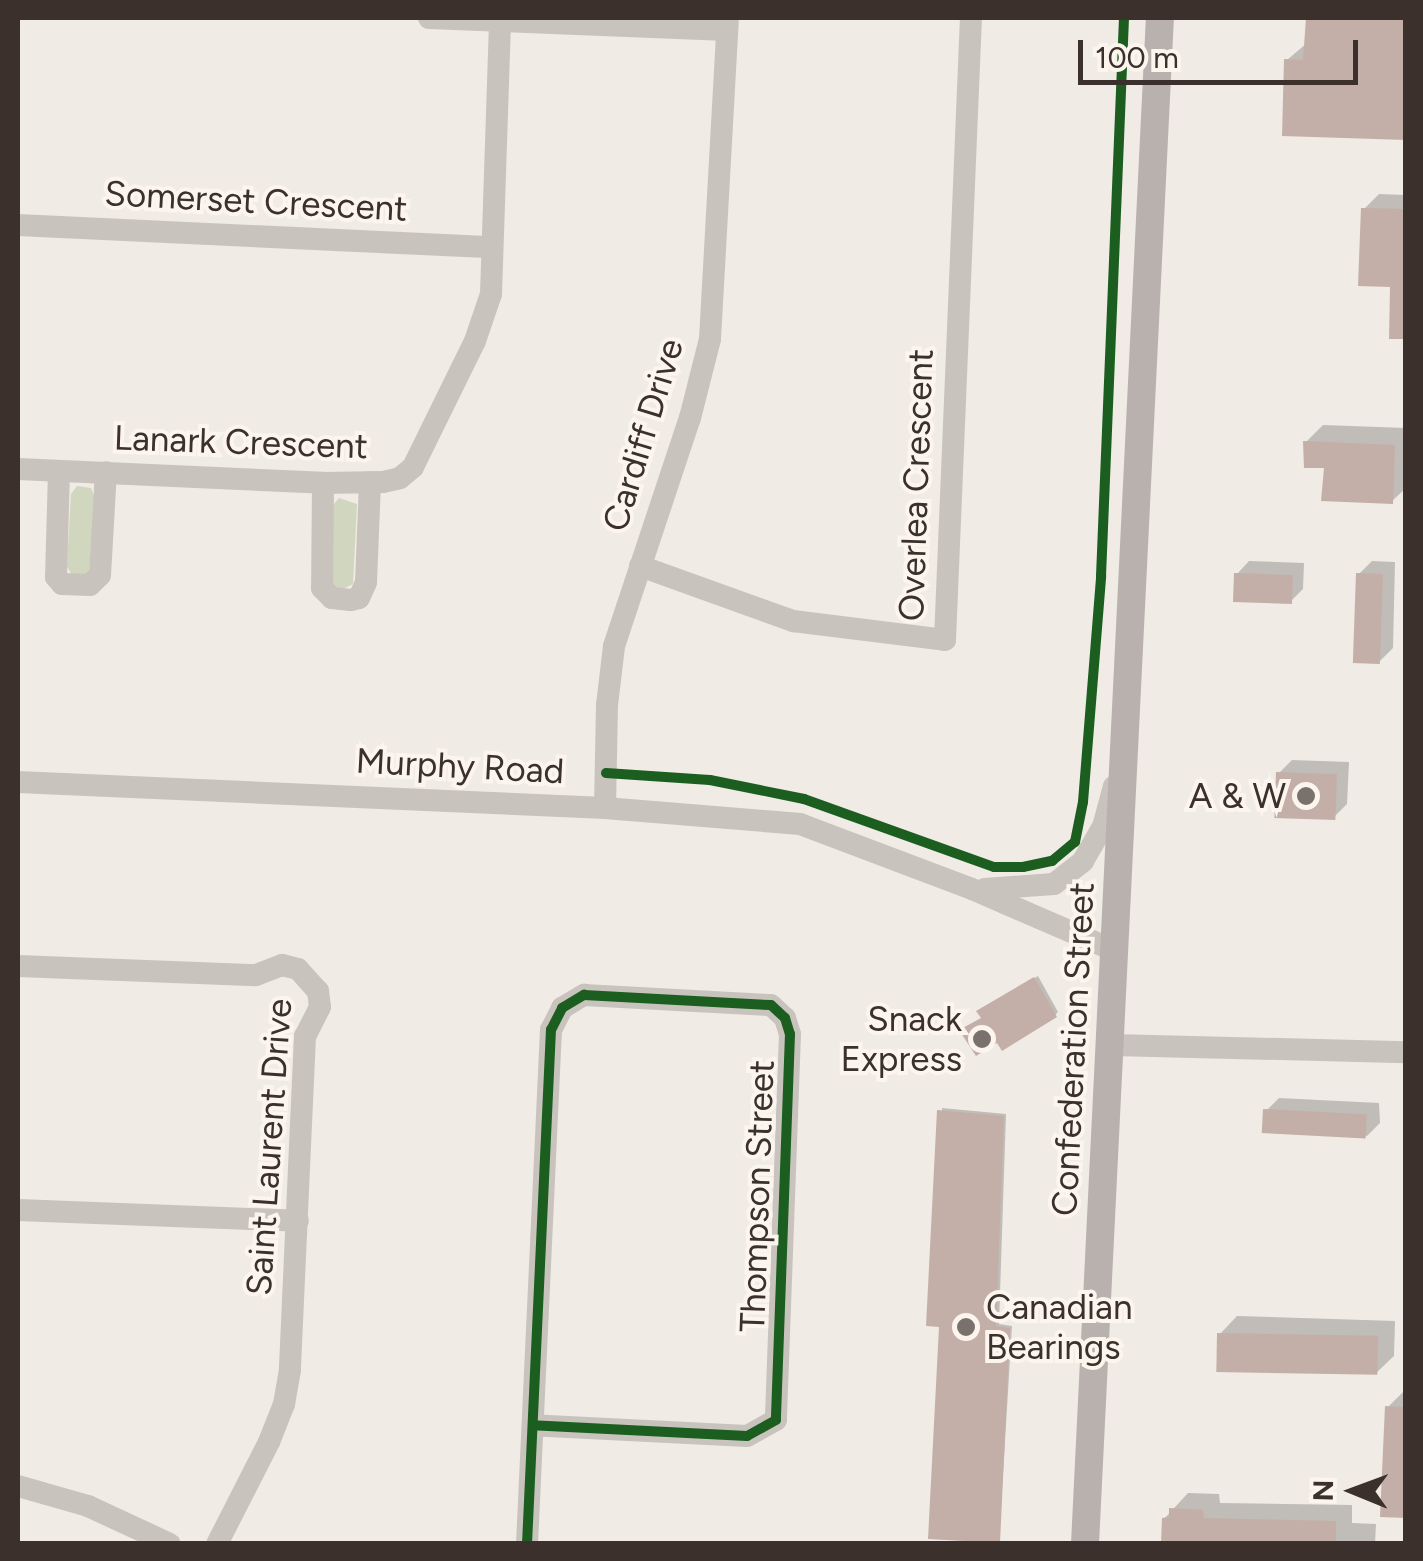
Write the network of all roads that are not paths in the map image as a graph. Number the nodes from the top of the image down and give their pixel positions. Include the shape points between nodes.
1 (429, 18) edge
2 (971, 18) edge
3 (1160, 18) edge
4 (500, 20) junction
5 (728, 24) edge
6 (18, 225) edge
7 (492, 247) junction
8 (18, 469) edge
9 (59, 470) junction
10 (106, 472) junction
11 (370, 482) junction
12 (323, 483) junction
13 (640, 566) junction
14 (1124, 754) junction
15 (18, 782) edge
16 (605, 808) junction
17 (972, 889) junction
18 (1115, 951) junction
19 (18, 966) edge
20 (1113, 1045) junction
21 (1406, 1052) edge
22 (18, 1210) edge
23 (298, 1220) junction
24 (533, 1425) junction
25 (18, 1486) edge
26 (170, 1544) edge
27 (217, 1544) edge
28 (527, 1544) edge
29 (1086, 1544) edge

1 - 4 street
2 - 13 street, Overlea Crescent via 945,640 793,620
3 - 14 main road, Confederation Street
4 - 5 street
4 - 7 street, Lanark Crescent
5 - 13 street, Cardiff Drive via 708,350
6 - 7 street, Somerset Crescent
7 - 11 street, Lanark Crescent via 485,317 425,448 400,478
8 - 9 street, Lanark Crescent
9 - 10 street, Lanark Crescent
9 - 10 street via 56,577 62,584 90,585 100,575
10 - 12 street, Lanark Crescent
11 - 12 street, Lanark Crescent
11 - 12 street via 363,592 341,600 327,594 321,579
13 - 16 street, Cardiff Drive via 610,673
14 - 17 street via 1103,827 1083,861 1054,884
14 - 18 main road, Confederation Street
15 - 16 street, Murphy Road
16 - 17 street, Murphy Road via 800,824
17 - 18 street, Murphy Road
18 - 20 main road, Confederation Street
19 - 23 street, Saint Laurent Drive via 256,975 282,965 310,978 320,1008 305,1036
20 - 21 street
20 - 29 main road, Confederation Street
22 - 23 street
23 - 27 street, Saint Laurent Drive via 284,1404
24 - 24 street, Thompson Street via 747,1436 776,1420 790,1034 771,1004 584,996 562,1008 552,1030
24 - 28 street, Thompson Street
25 - 26 street via 88,1506

